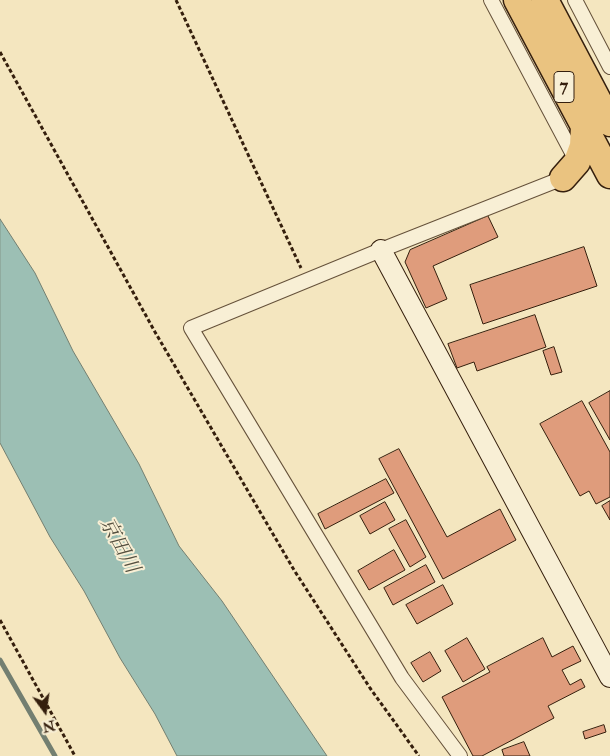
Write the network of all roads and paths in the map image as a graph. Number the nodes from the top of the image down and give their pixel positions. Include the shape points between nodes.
1 (176, 0) edge
2 (491, 0) edge
3 (517, 0) edge
4 (545, 0) edge
5 (575, 0) edge
6 (0, 52) edge
7 (610, 66) edge
8 (610, 123) edge
9 (584, 126) junction
10 (570, 170) junction
11 (610, 175) edge
12 (610, 188) edge
13 (381, 250) junction
14 (306, 280) junction
15 (0, 620) edge
16 (610, 677) edge
17 (75, 756) edge
18 (419, 756) edge
19 (460, 756) edge

1 - 14 path
2 - 10 street
3 - 9 highway, 7
4 - 8 highway, 7
5 - 7 street
6 - 18 path via 155,332 294,570 370,688
9 - 10 highway via 583,146
9 - 11 highway, 7
10 - 12 highway via 601,180
10 - 13 street
13 - 14 street
13 - 16 street
14 - 19 street via 191,328 402,678
15 - 17 path

